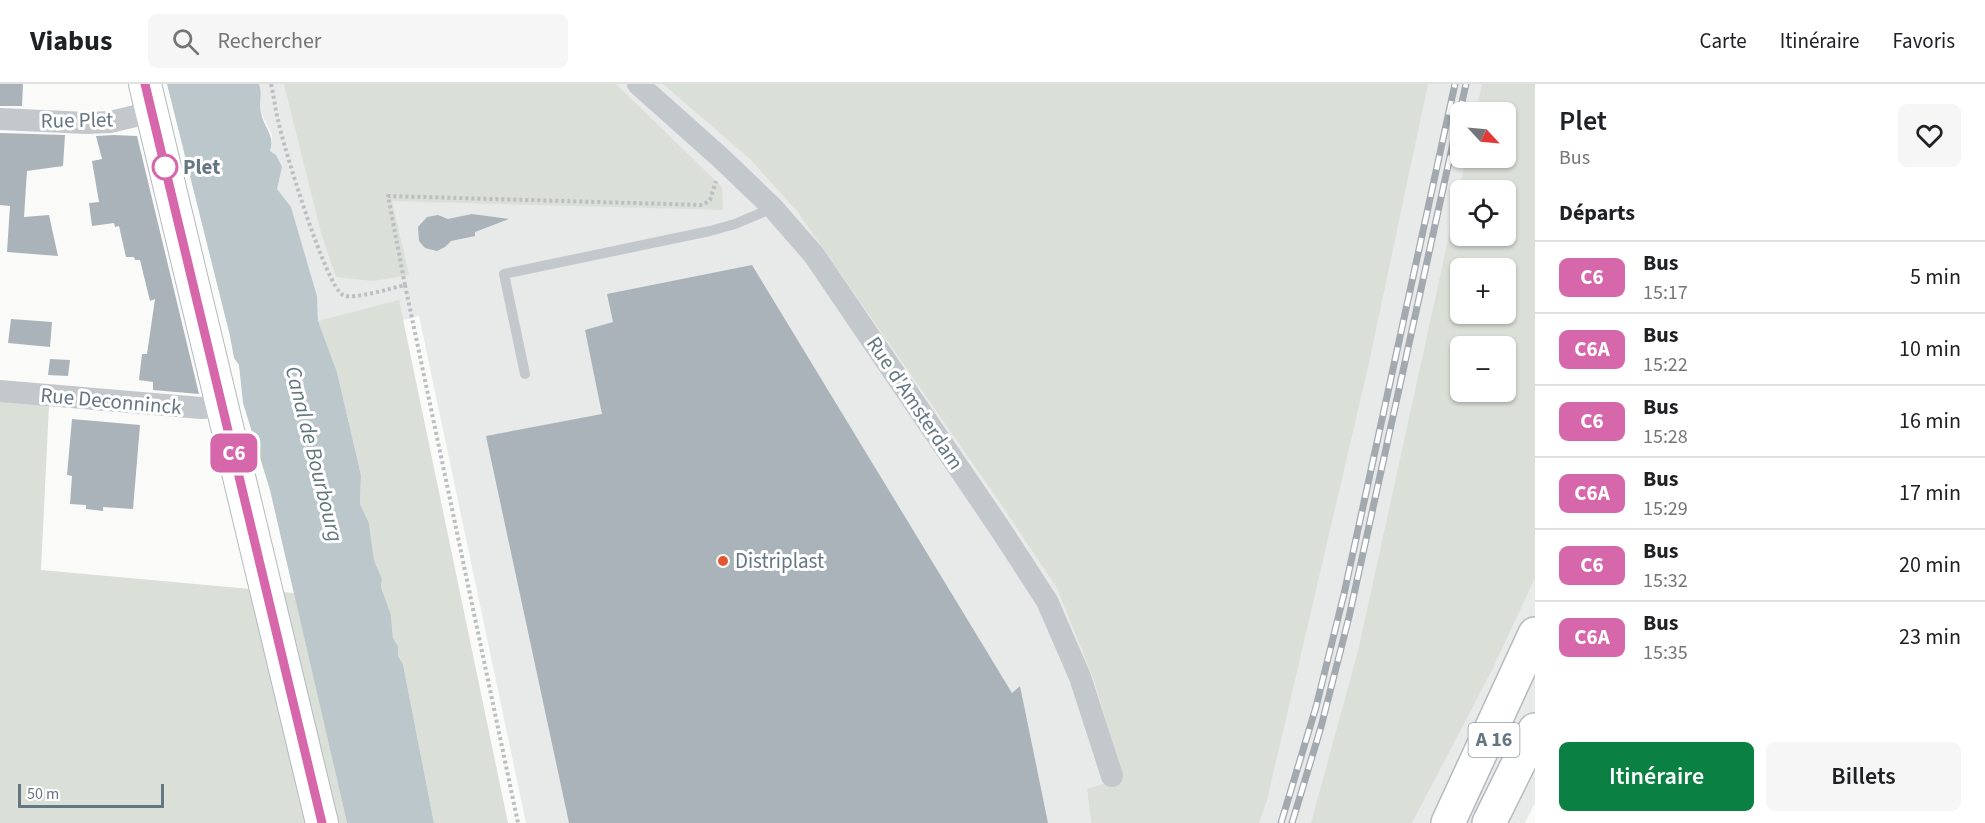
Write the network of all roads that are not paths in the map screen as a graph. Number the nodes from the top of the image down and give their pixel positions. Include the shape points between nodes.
1 (638, 84) edge
2 (149, 98) edge
3 (0, 119) edge
4 (773, 208) junction
5 (525, 374) dead end
6 (0, 391) edge
7 (223, 407) junction
8 (1535, 634) edge
9 (1535, 657) edge
10 (1535, 730) edge
11 (1535, 739) edge
12 (1112, 776) dead end
13 (1492, 818) edge
14 (322, 823) edge
15 (1448, 823) edge
16 (1453, 823) edge

1 - 4 street, Rue d'Amsterdam
2 - 3 street, Rue Plet via 99,123
2 - 7 main road
4 - 5 lane via 717,229 504,274
4 - 12 street, Rue d'Amsterdam via 814,255 1047,601 1080,677
6 - 7 street, Rue Deconninck
7 - 14 main road
8 - 15 highway
9 - 16 highway, A 16
10 - 13 highway, A 16
11 - 13 highway

